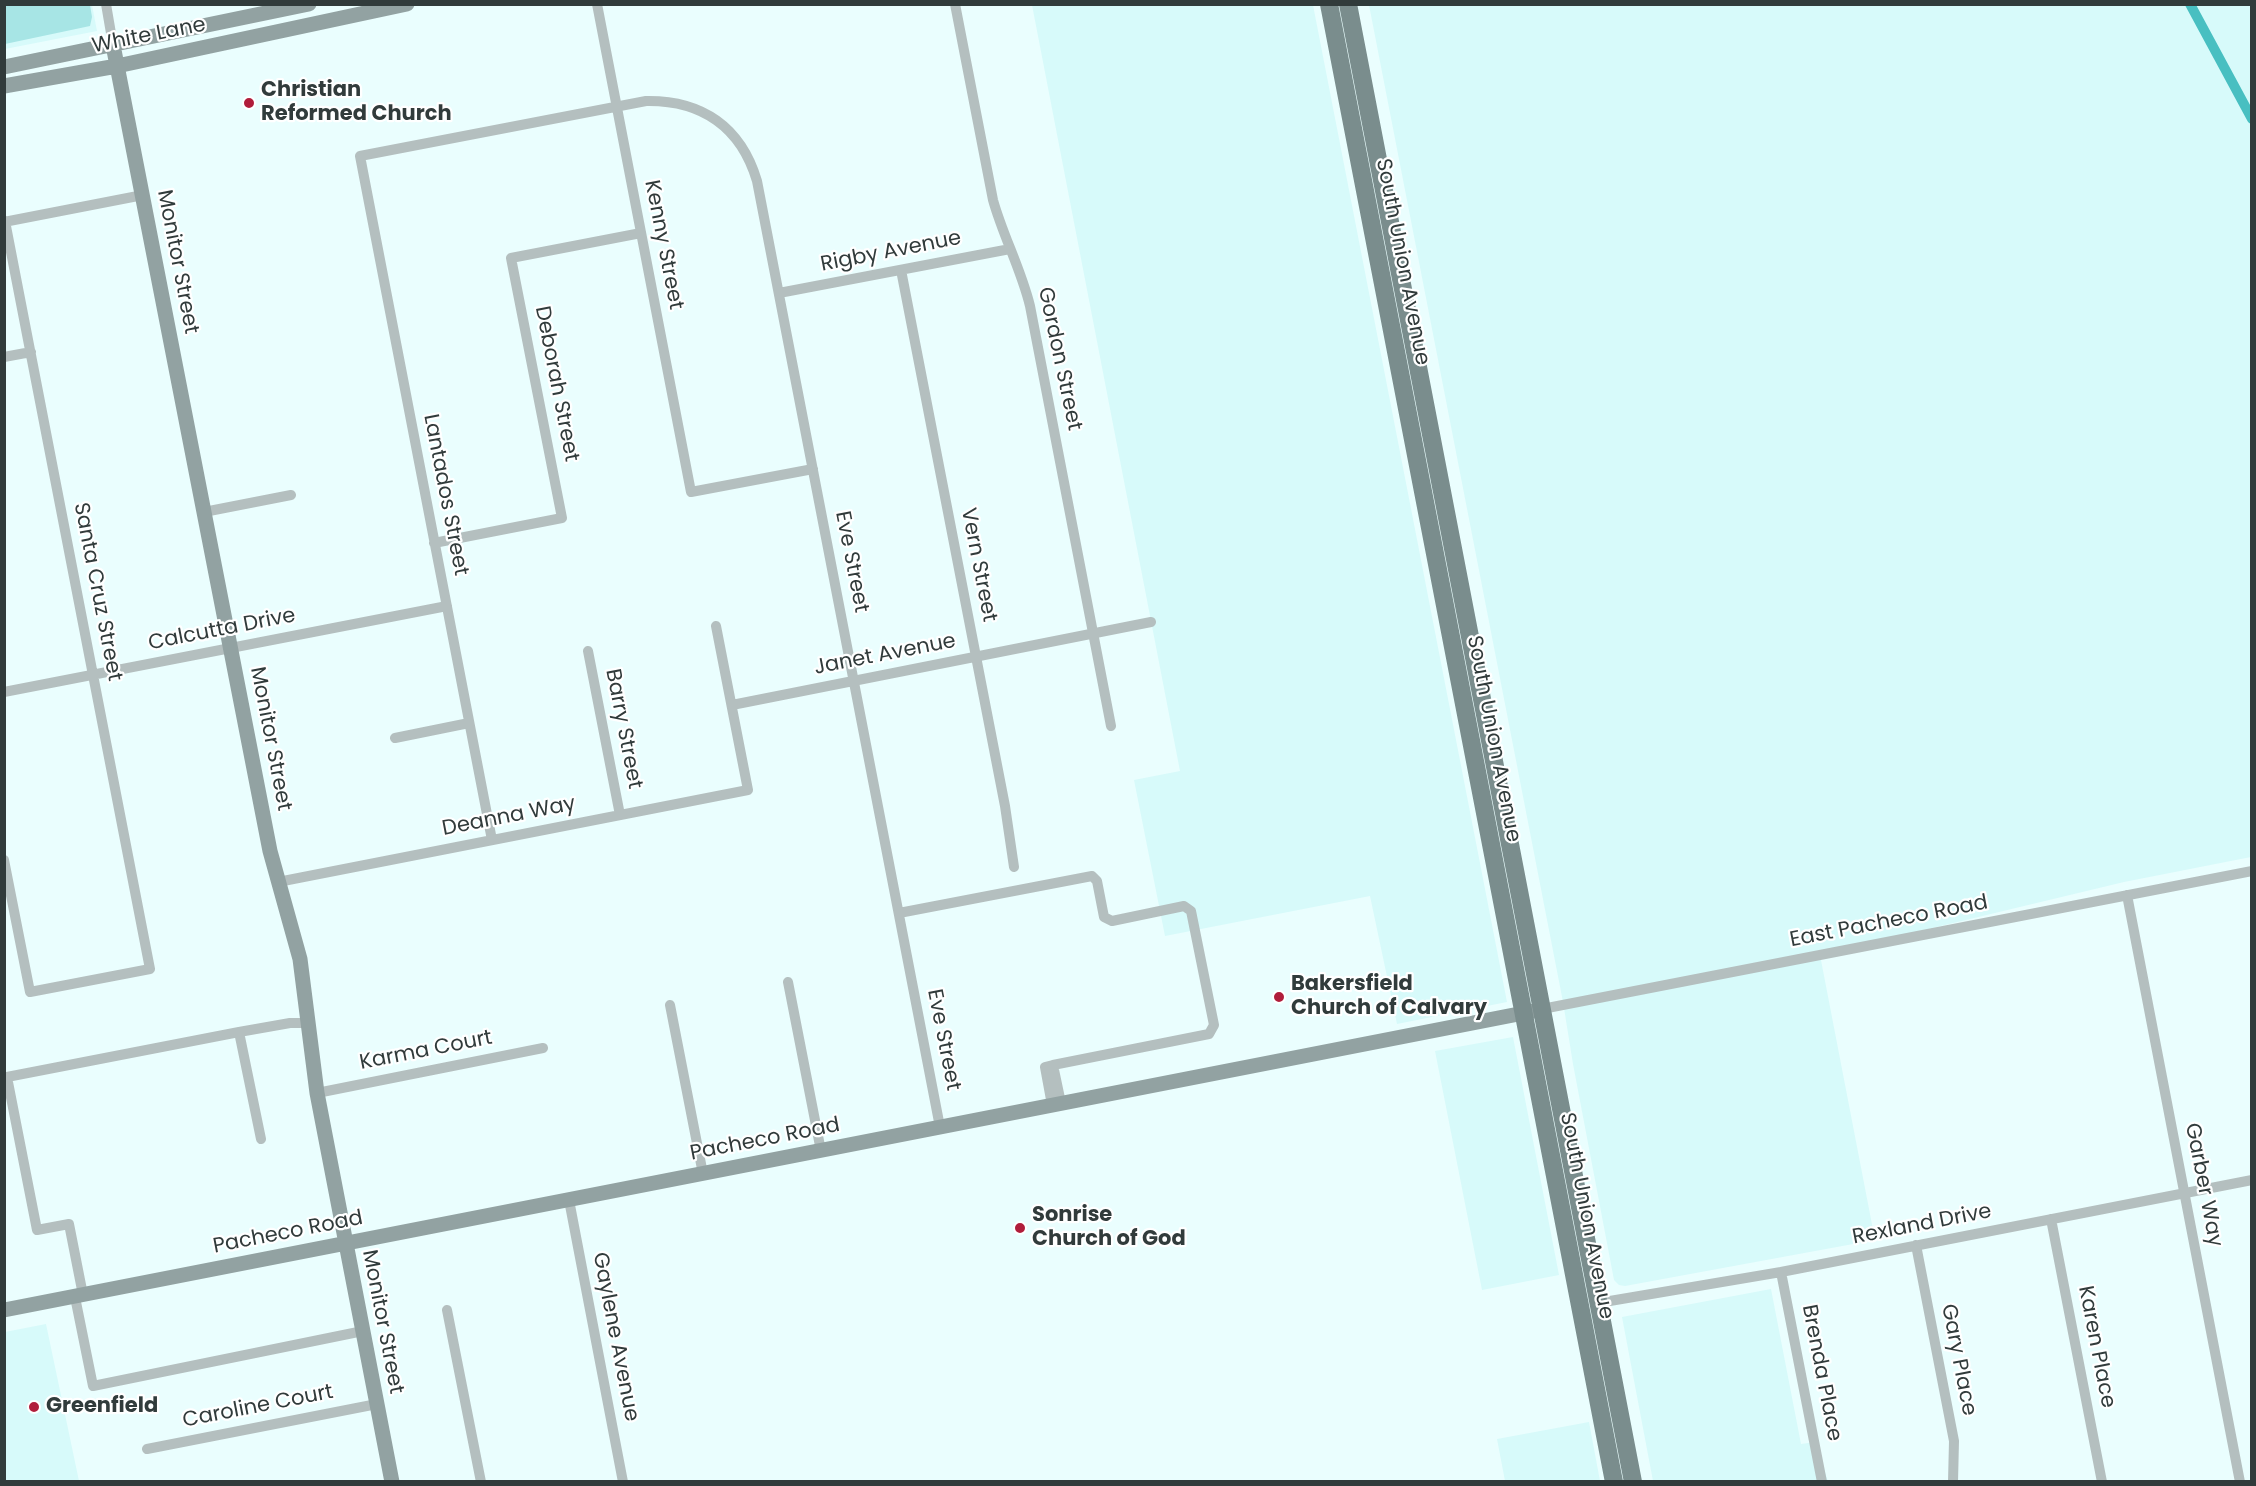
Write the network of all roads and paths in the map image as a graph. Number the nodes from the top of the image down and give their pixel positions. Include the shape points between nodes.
1 (106, 4) edge
2 (309, 4) edge
3 (407, 4) edge
4 (597, 4) edge
5 (955, 4) edge
6 (1329, 4) edge
7 (1336, 4) edge
8 (1348, 4) edge
9 (368, 8) edge
10 (113, 45) junction
11 (117, 66) junction
12 (4, 67) edge
13 (1362, 81) junction
14 (4, 86) edge
15 (617, 107) junction
16 (1358, 154) junction
17 (360, 156) joint
18 (143, 195) junction
19 (5, 221) edge
20 (641, 233) junction
21 (1394, 244) junction
22 (1010, 249) junction
23 (901, 270) junction
24 (779, 293) junction
25 (1389, 314) junction
26 (31, 352) junction
27 (4, 357) edge
28 (1425, 403) junction
29 (813, 469) junction
30 (1420, 477) junction
31 (291, 495) dead end
32 (204, 512) junction
33 (434, 543) junction
34 (1456, 564) junction
35 (447, 606) junction
36 (1151, 622) dead end
37 (716, 626) dead end
38 (1093, 634) junction
39 (230, 648) junction
40 (588, 651) dead end
41 (976, 657) junction
42 (93, 675) junction
43 (854, 681) junction
44 (4, 692) edge
45 (732, 705) junction
46 (470, 723) junction
47 (1111, 726) dead end
48 (395, 738) dead end
49 (620, 815) junction
50 (492, 840) junction
51 (4, 860) edge
52 (1014, 867) dead end
53 (2252, 871) edge
54 (278, 882) junction
55 (2127, 895) junction
56 (899, 913) junction
57 (788, 982) dead end
58 (670, 1005) dead end
59 (1533, 1011) junction
60 (309, 1023) junction
61 (239, 1032) junction
62 (543, 1048) dead end
63 (316, 1093) junction
64 (1057, 1104) junction
65 (940, 1127) junction
66 (261, 1139) dead end
67 (821, 1150) junction
68 (703, 1174) junction
69 (2252, 1180) edge
70 (1557, 1186) junction
71 (2184, 1193) junction
72 (569, 1200) junction
73 (2051, 1219) junction
74 (346, 1244) junction
75 (1916, 1245) junction
76 (1781, 1272) junction
77 (79, 1296) junction
78 (1579, 1300) junction
79 (1598, 1302) junction
80 (4, 1310) edge
81 (447, 1310) dead end
82 (363, 1331) junction
83 (377, 1404) junction
84 (1621, 1418) junction
85 (147, 1449) dead end
86 (392, 1482) edge
87 (481, 1482) edge
88 (623, 1482) edge
89 (1614, 1482) edge
90 (1633, 1482) edge
91 (1822, 1482) edge
92 (1953, 1482) edge
93 (2102, 1482) edge
94 (2240, 1482) edge

1 - 10 street, Monitor Street
2 - 10 street, White Lane
3 - 9 street, White Lane
4 - 15 street, Kenny Street
5 - 22 street, Gordon Street via 993,200
6 - 16 main road, South Union Avenue
7 - 13 main road via 1352,75 1354,80
8 - 13 main road, South Union Avenue
9 - 11 street, White Lane
10 - 11 street, Monitor Street
10 - 12 street, White Lane
11 - 14 street, White Lane
11 - 18 street, Monitor Street
13 - 21 main road, South Union Avenue
15 - 17 street, Eve Street
15 - 20 street, Kenny Street
15 - 24 street, Eve Street via 662,101 692,107 715,119 738,141 753,166
16 - 21 main road via 1367,156 1381,231
16 - 25 main road, South Union Avenue
17 - 33 street, Lantados Street
18 - 19 street
18 - 32 street, Monitor Street
19 - 26 street, Santa Cruz Street
20 - 29 street, Kenny Street via 691,492
20 - 33 street, Deborah Street via 511,258 562,518
21 - 28 main road, South Union Avenue
22 - 23 street, Rigby Avenue
22 - 38 street, Gordon Street via 1030,306
23 - 24 street, Rigby Avenue
23 - 41 street, Vern Street
24 - 29 street, Eve Street
25 - 28 main road via 1402,333 1414,401 1420,406
25 - 30 main road, South Union Avenue
26 - 27 street
26 - 42 street, Santa Cruz Street
28 - 34 main road, South Union Avenue
29 - 43 street, Eve Street
30 - 34 main road via 1430,480 1444,551
30 - 59 main road, South Union Avenue
31 - 32 street
32 - 39 street, Monitor Street
33 - 35 street, Lantados Street
34 - 59 main road, South Union Avenue
35 - 39 street, Calcutta Drive
35 - 46 street, Lantados Street
36 - 38 street, Janet Avenue
37 - 45 street
38 - 41 street, Janet Avenue
38 - 47 street, Gordon Street
39 - 42 street, Calcutta Drive
39 - 54 street, Monitor Street
40 - 49 street, Barry Street
41 - 43 street, Janet Avenue
41 - 52 street, Vern Street
42 - 44 street, Calcutta Drive
42 - 51 street, Santa Cruz Street via 150,969 30,992
43 - 45 street, Janet Avenue
43 - 56 street, Eve Street
45 - 49 street, Deanna Way via 748,790
46 - 48 street
46 - 50 street, Lantados Street
49 - 50 street, Deanna Way
50 - 54 street, Deanna Way
53 - 55 street, East Pacheco Road
54 - 60 street, Monitor Street via 300,959
55 - 59 street, East Pacheco Road
55 - 71 street, Garber Way
56 - 64 street via 1092,876 1097,881 1104,917 1112,921 1184,906 1191,911 1214,1025 1209,1034 1053,1065
56 - 65 street, Eve Street
57 - 67 street
58 - 68 street
59 - 64 street, Pacheco Road
59 - 70 main road, South Union Avenue
59 - 79 main road, South Union Avenue
60 - 61 street
60 - 63 street, Monitor Street
61 - 66 street
61 - 77 street via 7,1077 37,1230 69,1224
62 - 63 street, Karma Court
63 - 74 street, Monitor Street
64 - 65 street, Pacheco Road
65 - 67 street, Pacheco Road
67 - 68 street, Pacheco Road
68 - 72 street, Pacheco Road
69 - 71 street, Rexland Drive
70 - 78 main road, South Union Avenue
70 - 79 main road via 1571,1212 1589,1296
71 - 73 street, Rexland Drive
71 - 94 street, Garber Way
72 - 74 street, Pacheco Road
72 - 88 street, Gaylene Avenue
73 - 75 street, Rexland Drive
73 - 93 street, Karen Place
74 - 77 street, Pacheco Road
74 - 82 street, Monitor Street
75 - 76 street, Rexland Drive
75 - 92 street, Gary Place via 1954,1441
76 - 79 street, Rexland Drive
76 - 91 street, Brenda Place
77 - 80 street, Pacheco Road
77 - 82 street via 93,1386
78 - 84 main road via 1591,1313 1607,1391
78 - 89 main road, South Union Avenue
79 - 84 main road, South Union Avenue
81 - 87 street
82 - 83 street, Monitor Street
83 - 85 street, Caroline Court
83 - 86 street, Monitor Street
84 - 90 main road, South Union Avenue

